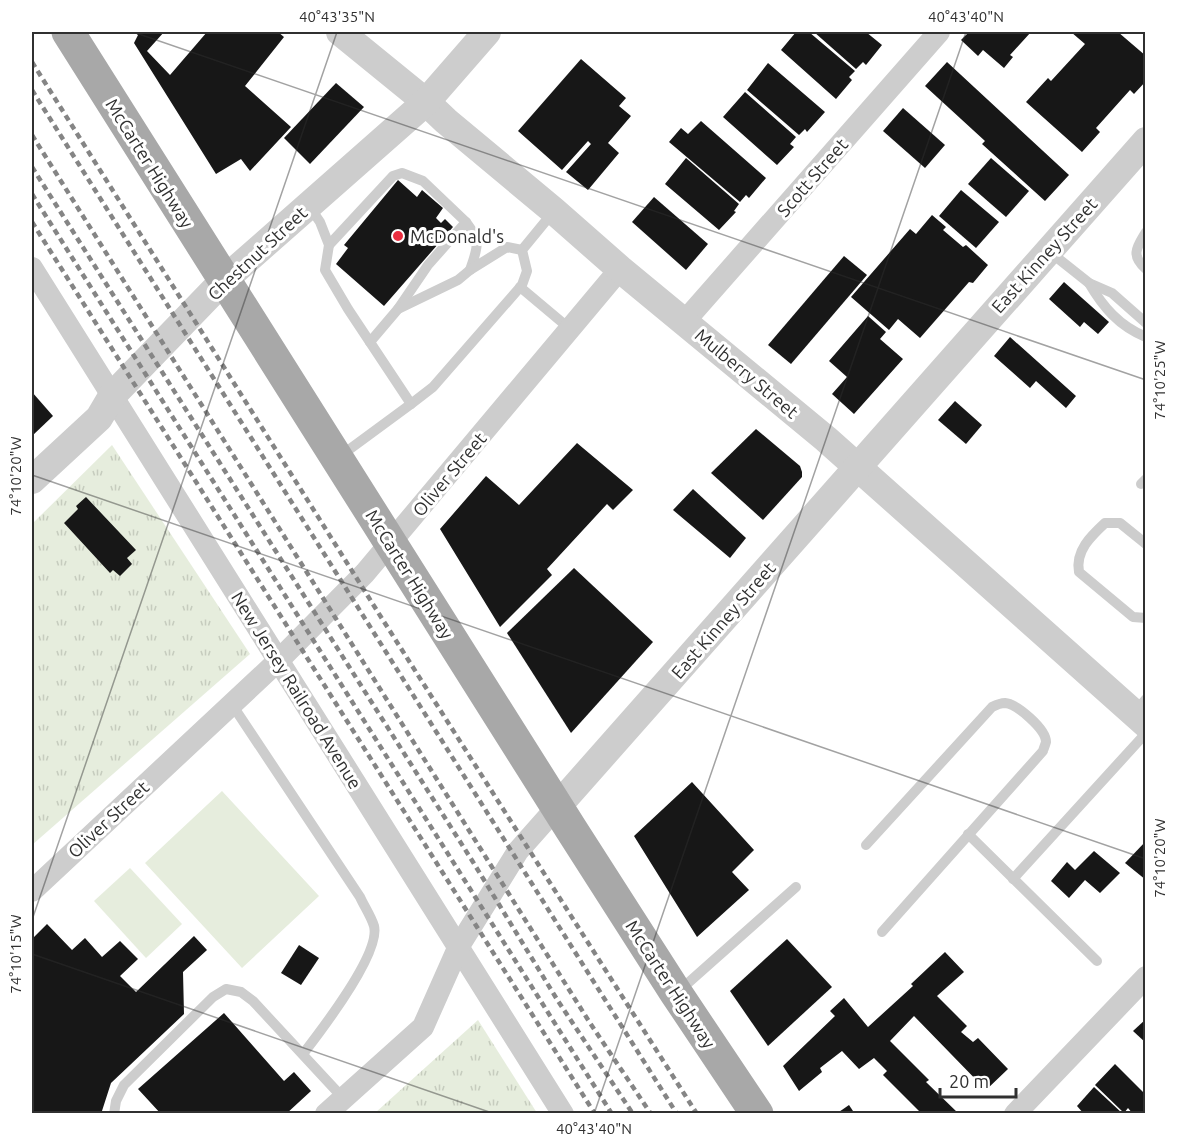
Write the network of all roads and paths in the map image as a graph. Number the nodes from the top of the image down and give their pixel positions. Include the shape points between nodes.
1 (68, 32) edge
2 (340, 32) edge
3 (488, 32) edge
4 (939, 32) edge
5 (426, 102) junction
6 (1146, 141) edge
7 (309, 205) junction
8 (554, 211) junction
9 (466, 222) junction
10 (1146, 232) edge
11 (330, 245) junction
12 (522, 250) junction
13 (1048, 250) junction
14 (32, 268) edge
15 (620, 269) junction
16 (1146, 269) edge
17 (470, 270) junction
18 (224, 280) junction
19 (1089, 283) junction
20 (520, 287) junction
21 (398, 309) junction
22 (684, 322) junction
23 (1146, 323) edge
24 (570, 329) junction
25 (1146, 337) edge
26 (370, 342) junction
27 (112, 396) junction
28 (411, 404) junction
29 (337, 459) junction
30 (856, 467) junction
31 (32, 480) edge
32 (391, 543) junction
33 (1146, 544) edge
34 (1146, 618) edge
35 (278, 661) junction
36 (231, 703) junction
37 (1143, 717) edge
38 (557, 807) junction
39 (968, 834) junction
40 (866, 845) dead end
41 (1013, 879) junction
42 (796, 887) dead end
43 (32, 891) edge
44 (882, 932) dead end
45 (459, 946) junction
46 (1097, 961) dead end
47 (1146, 977) edge
48 (676, 993) junction
49 (303, 1054) junction
50 (343, 1098) junction
51 (114, 1113) edge
52 (326, 1113) edge
53 (563, 1113) edge
54 (758, 1113) edge
55 (1015, 1113) edge

1 - 18 main road, McCarter Highway
2 - 5 street, Mulberry Street
3 - 5 street, Chestnut Street
4 - 22 street, Scott Street
5 - 7 street, Chestnut Street
5 - 8 street, Mulberry Street
6 - 13 street, East Kinney Street
7 - 11 lane
7 - 18 street, Chestnut Street
8 - 12 lane
8 - 15 street, Mulberry Street
9 - 11 lane via 423,181 402,173 393,176
9 - 17 lane via 475,234 477,249
9 - 21 lane via 428,265
10 - 16 lane via 1136,254
11 - 26 lane via 325,270
12 - 17 lane via 507,247
12 - 20 lane via 527,271
13 - 19 lane
13 - 30 street, East Kinney Street
14 - 27 street, New Jersey Railroad Avenue
15 - 22 street, Mulberry Street
15 - 24 street, Oliver Street
17 - 21 lane via 458,280
18 - 27 street, Chestnut Street
18 - 29 main road, McCarter Highway
19 - 23 lane via 1112,293
19 - 25 lane via 1102,304 1131,331
20 - 24 lane
20 - 28 lane via 433,387
21 - 26 lane
22 - 30 street, Mulberry Street
24 - 32 street, Oliver Street
26 - 28 lane
27 - 31 street, Chestnut Street via 99,418
27 - 35 street, New Jersey Railroad Avenue
28 - 29 lane
29 - 32 main road, McCarter Highway
30 - 37 street, Mulberry Street
30 - 38 street, East Kinney Street
32 - 35 street, Oliver Street
32 - 38 main road, McCarter Highway
33 - 34 lane via 1120,522 1105,523 1084,545 1077,563 1079,572 1133,618
35 - 36 street, Oliver Street
35 - 45 street, New Jersey Railroad Avenue
36 - 43 street, Oliver Street
36 - 49 lane via 360,897 374,928 372,944 354,981
37 - 41 lane
38 - 45 street, East Kinney Street via 518,851
38 - 48 main road, McCarter Highway
39 - 40 lane via 1046,742 1044,734 1014,705 1003,702 992,707
39 - 41 lane
39 - 44 lane
41 - 46 lane
42 - 48 lane
45 - 50 street, East Kinney Street via 423,1027
45 - 53 street, New Jersey Railroad Avenue
47 - 55 street
48 - 54 main road, McCarter Highway
49 - 50 lane
49 - 51 lane via 253,1001 241,992 226,989 213,997 124,1085
50 - 52 street, East Kinney Street

